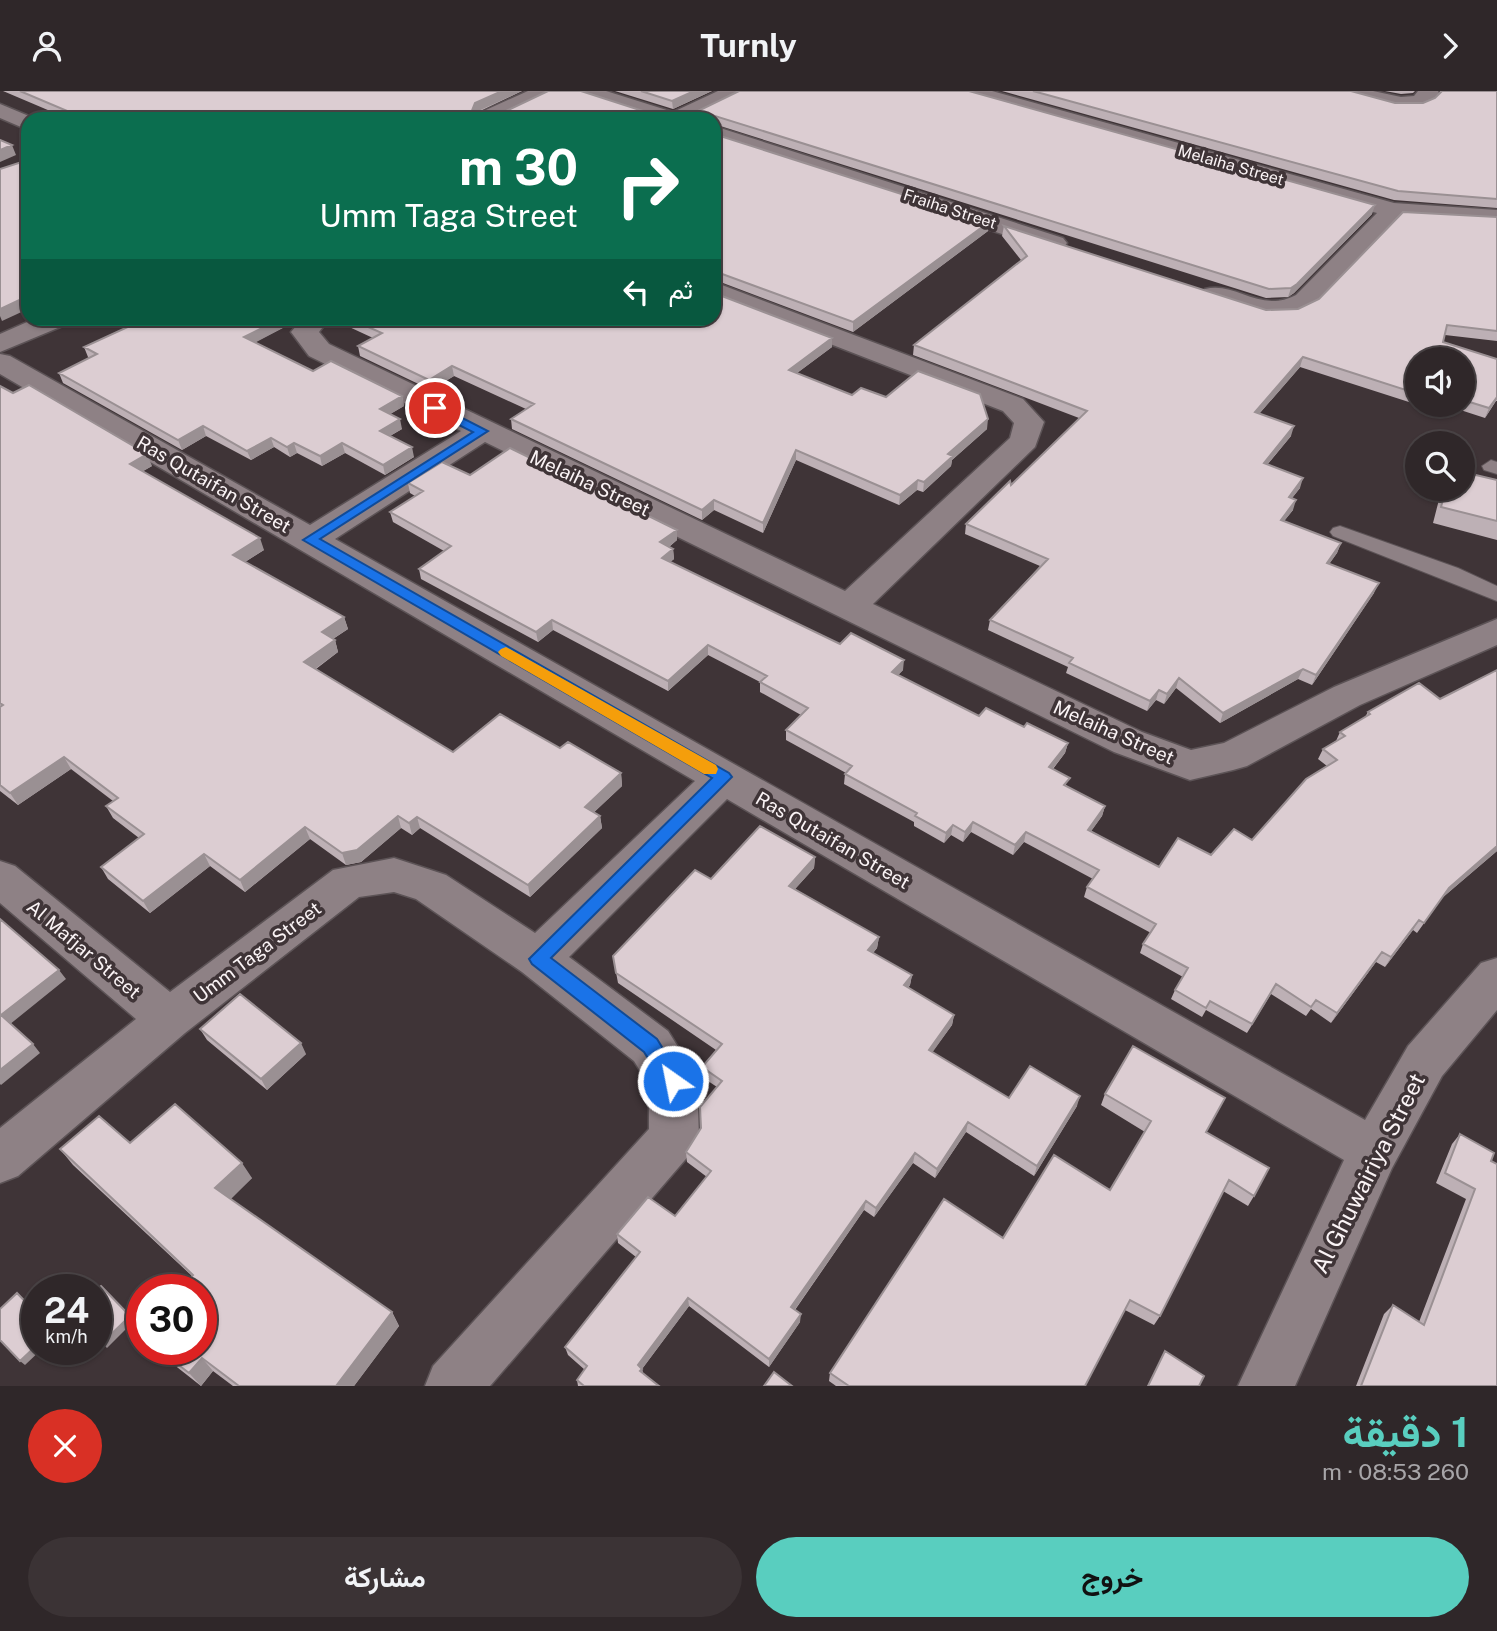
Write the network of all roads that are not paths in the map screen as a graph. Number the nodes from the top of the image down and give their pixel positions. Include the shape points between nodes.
1 (545, 91) edge
2 (584, 91) edge
3 (735, 91) edge
4 (969, 91) edge
5 (1349, 91) edge
6 (1429, 91) edge
7 (0, 110) edge
8 (500, 112) edge
9 (652, 112) edge
10 (690, 112) edge
11 (21, 120) edge
12 (721, 135) edge
13 (1393, 210) junction
14 (1497, 217) edge
15 (1078, 251) edge
16 (1195, 289) edge
17 (721, 293) edge
18 (40, 326) edge
19 (310, 326) edge
20 (0, 344) edge
21 (0, 362) edge
22 (482, 431) junction
23 (1340, 532) dead end
24 (310, 540) junction
25 (1497, 594) edge
26 (850, 606) junction
27 (1497, 631) edge
28 (724, 777) junction
29 (0, 878) edge
30 (538, 959) junction
31 (1497, 977) edge
32 (169, 1019) junction
33 (1374, 1151) junction
34 (0, 1159) edge
35 (453, 1386) edge
36 (1266, 1386) edge

1 - 8 street
2 - 9 street
3 - 10 street
4 - 13 street, Melaiha Street
5 - 6 street via 1408,103 1423,101
7 - 11 street
12 - 15 street, Fraiha Street
13 - 14 street, Melaiha Street
13 - 16 street via 1295,308 1264,309
17 - 26 street via 1013,405 1029,422 1024,441
18 - 20 street
19 - 22 street, Melaiha Street via 305,332 319,350
21 - 24 street, Ras Qutaifan Street
22 - 24 street
22 - 26 street, Melaiha Street
23 - 25 lane
24 - 28 street, Ras Qutaifan Street
26 - 27 street, Melaiha Street via 1128,742 1190,765 1233,756 1347,696
28 - 30 street
28 - 33 street, Ras Qutaifan Street
29 - 32 street, Al Mafjar Street
30 - 32 street, Umm Taga Street via 431,887 394,875 348,882
30 - 35 street, Umm Taga Street via 651,1045 673,1081 674,1137
31 - 33 street, Al Ghuwairiya Street via 1425,1061
32 - 34 street, Umm Taga Street
33 - 36 street, Al Ghuwairiya Street

